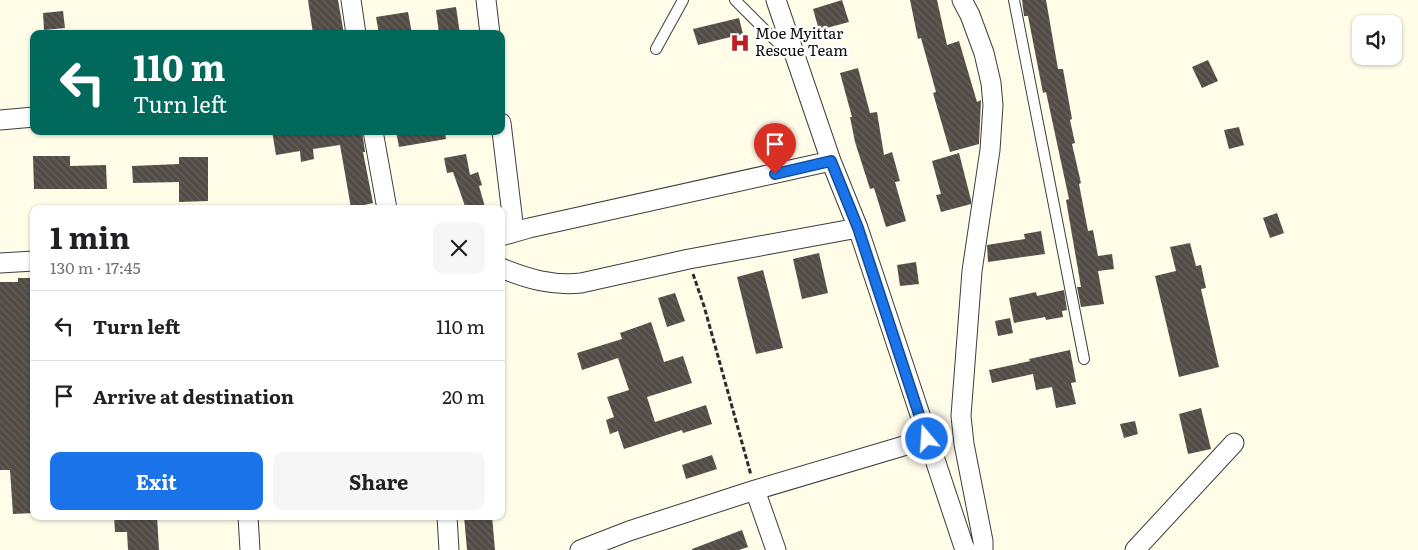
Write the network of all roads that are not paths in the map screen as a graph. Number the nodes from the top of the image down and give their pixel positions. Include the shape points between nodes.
1 (351, 0) edge
2 (486, 0) edge
3 (683, 0) edge
4 (735, 0) edge
5 (776, 0) edge
6 (962, 0) edge
7 (1014, 0) edge
8 (355, 30) edge
9 (490, 30) edge
10 (656, 49) dead end
11 (797, 62) junction
12 (30, 117) edge
13 (0, 120) edge
14 (374, 135) edge
15 (502, 135) edge
16 (831, 161) junction
17 (386, 205) edge
18 (858, 228) junction
19 (508, 234) edge
20 (30, 261) edge
21 (0, 263) edge
22 (505, 270) edge
23 (1084, 359) dead end
24 (927, 439) junction
25 (1234, 442) dead end
26 (755, 490) junction
27 (248, 520) edge
28 (447, 520) edge
29 (250, 550) edge
30 (449, 550) edge
31 (580, 550) edge
32 (776, 550) edge
33 (965, 550) edge
34 (983, 550) edge
35 (1135, 550) edge

1 - 8 street
2 - 9 street
3 - 10 lane
4 - 11 lane
5 - 11 street
6 - 34 street via 984,53 993,106 990,150 972,271 962,416
7 - 23 lane
11 - 16 street
12 - 13 street
14 - 17 street
15 - 19 street
16 - 18 street
16 - 19 street
18 - 22 street via 689,259 581,283 563,285 527,278
18 - 24 street
20 - 21 street
24 - 26 street
24 - 33 street
25 - 35 street
26 - 31 street via 628,530
26 - 32 street
27 - 29 street
28 - 30 street

